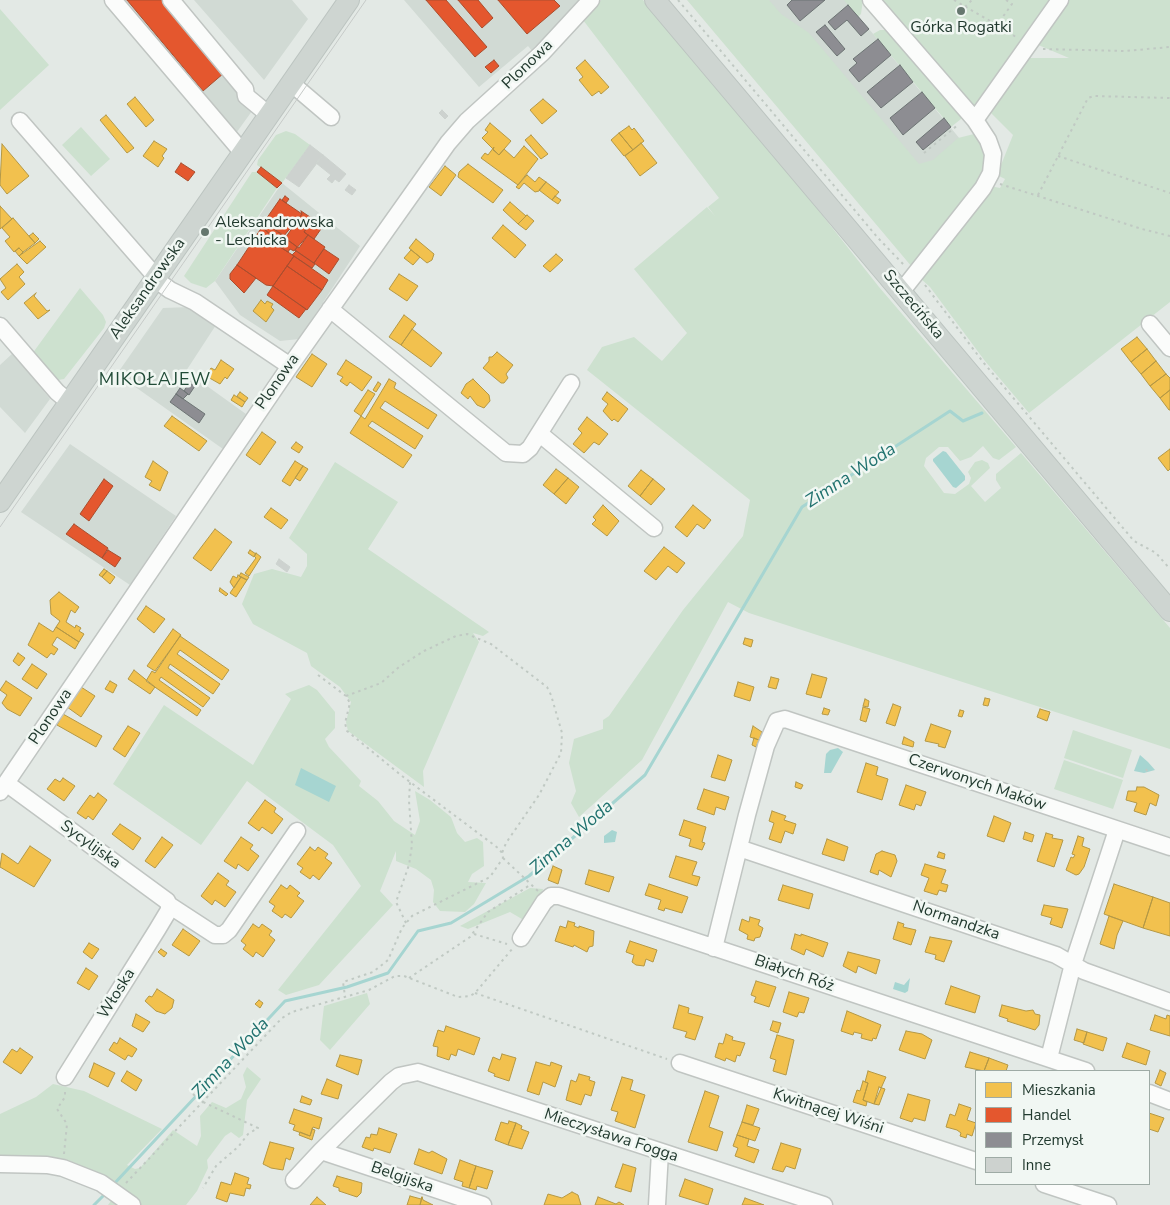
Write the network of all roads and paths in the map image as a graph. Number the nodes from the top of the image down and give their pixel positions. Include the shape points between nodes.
1 (113, 0) edge
2 (170, 0) edge
3 (591, 0) edge
4 (871, 0) edge
5 (954, 0) edge
6 (972, 0) edge
7 (1006, 0) edge
8 (1014, 0) edge
9 (1060, 0) edge
10 (348, 1) edge
11 (659, 2) edge
12 (1012, 4) junction
13 (965, 7) junction
14 (997, 25) junction
15 (1029, 44) junction
16 (1170, 47) edge
17 (291, 83) junction
18 (1170, 98) edge
19 (268, 115) junction
20 (331, 117) dead end
21 (975, 120) junction
22 (20, 121) dead end
23 (952, 131) dead end
24 (242, 153) junction
25 (924, 153) dead end
26 (1057, 156) junction
27 (988, 180) junction
28 (1170, 193) edge
29 (1038, 195) junction
30 (1170, 236) edge
31 (156, 278) junction
32 (901, 292) junction
33 (330, 308) junction
34 (1150, 324) dead end
35 (0, 326) edge
36 (1170, 348) edge
37 (290, 366) junction
38 (571, 383) dead end
39 (69, 402) junction
40 (540, 434) junction
41 (0, 502) edge
42 (654, 528) dead end
43 (1170, 611) edge
44 (318, 676) dead end
45 (346, 696) junction
46 (1146, 769) dead end
47 (1148, 773) dead end
48 (410, 782) junction
49 (3, 788) edge
50 (1117, 830) junction
51 (297, 832) dead end
52 (1170, 847) edge
53 (739, 848) junction
54 (502, 852) junction
55 (503, 858) junction
56 (169, 908) junction
57 (406, 923) junction
58 (474, 934) junction
59 (521, 938) dead end
60 (714, 948) junction
61 (1073, 964) junction
62 (409, 978) junction
63 (475, 993) junction
64 (346, 996) junction
65 (1170, 1002) edge
66 (1049, 1058) junction
67 (680, 1063) joint
68 (1083, 1070) edge
69 (65, 1077) joint
70 (1150, 1093) edge
71 (193, 1094) dead end
72 (201, 1101) junction
73 (1170, 1101) edge
74 (321, 1151) junction
75 (660, 1152) junction
76 (975, 1161) edge
77 (0, 1164) edge
78 (63, 1168) junction
79 (294, 1180) dead end
80 (1047, 1185) edge
81 (203, 1188) dead end
82 (117, 1193) junction
83 (132, 1205) edge
84 (483, 1205) edge
85 (658, 1205) edge
86 (824, 1205) edge
87 (1108, 1205) edge

1 - 24 street
2 - 19 street via 245,89 246,96
3 - 33 street, Plonowa via 542,53 456,133
4 - 21 street
5 - 13 path
6 - 13 path
7 - 12 path
8 - 12 path
9 - 15 street
10 - 17 main road, Aleksandrowska
11 - 32 main road, Szczecińska
12 - 14 path
13 - 14 path
14 - 15 path
15 - 16 path via 1047,50 1135,51
15 - 21 street
17 - 19 main road, Aleksandrowska
17 - 20 street
18 - 26 path via 1091,96 1084,103
19 - 24 main road, Aleksandrowska
21 - 27 street via 993,154
22 - 31 street
23 - 25 path
24 - 31 main road, Aleksandrowska
26 - 28 path
26 - 29 path
27 - 29 path
27 - 32 street
29 - 30 path
31 - 37 street
31 - 39 main road, Aleksandrowska
32 - 43 main road, Szczecińska
33 - 37 street, Plonowa
33 - 40 street via 506,453 523,454
34 - 36 street
35 - 39 street
37 - 49 street, Plonowa
38 - 40 street
39 - 41 main road, Aleksandrowska
40 - 42 street
44 - 45 path
45 - 48 path via 350,702 345,723 347,731
45 - 54 path via 381,683 424,651 467,634 491,644 547,687 562,733 561,753 539,795
46 - 47 path
48 - 54 path
48 - 57 path via 408,801 412,845 396,902
49 - 56 street, Sycylijska via 167,901
50 - 52 street, Czerwonych Maków
50 - 53 street, Czerwonych Maków via 785,719 777,722 772,730
50 - 61 street
51 - 56 street, Sycylijska via 229,930 222,935 215,935
53 - 60 street
53 - 61 street, Normandzka via 1056,955
54 - 55 path
55 - 57 path via 490,877 412,916
55 - 58 path via 529,885 488,912
56 - 69 street, Włoska
57 - 64 path via 388,960 373,972 343,982
58 - 62 path
58 - 63 path via 515,945
59 - 60 street, Białych Róż via 544,902 551,896 559,896
60 - 66 street, Białych Róż
61 - 65 street, Normandzka
61 - 66 street
62 - 63 path via 458,997
62 - 64 path via 395,976 369,990
63 - 67 path
64 - 72 path via 282,1018
66 - 68 street, Białych Róż
67 - 76 street, Kwitnącej Wiśni
69 - 78 path via 65,1097 57,1109 66,1124
70 - 73 street
71 - 72 path
72 - 81 path via 258,1128 216,1166
72 - 82 path
74 - 75 street, Mieczysława Fogga via 398,1076 418,1072
74 - 79 street
74 - 84 street, Belgijska
75 - 85 street
75 - 86 street, Mieczysława Fogga
77 - 78 street
78 - 82 street via 102,1183
80 - 87 street
82 - 83 street

